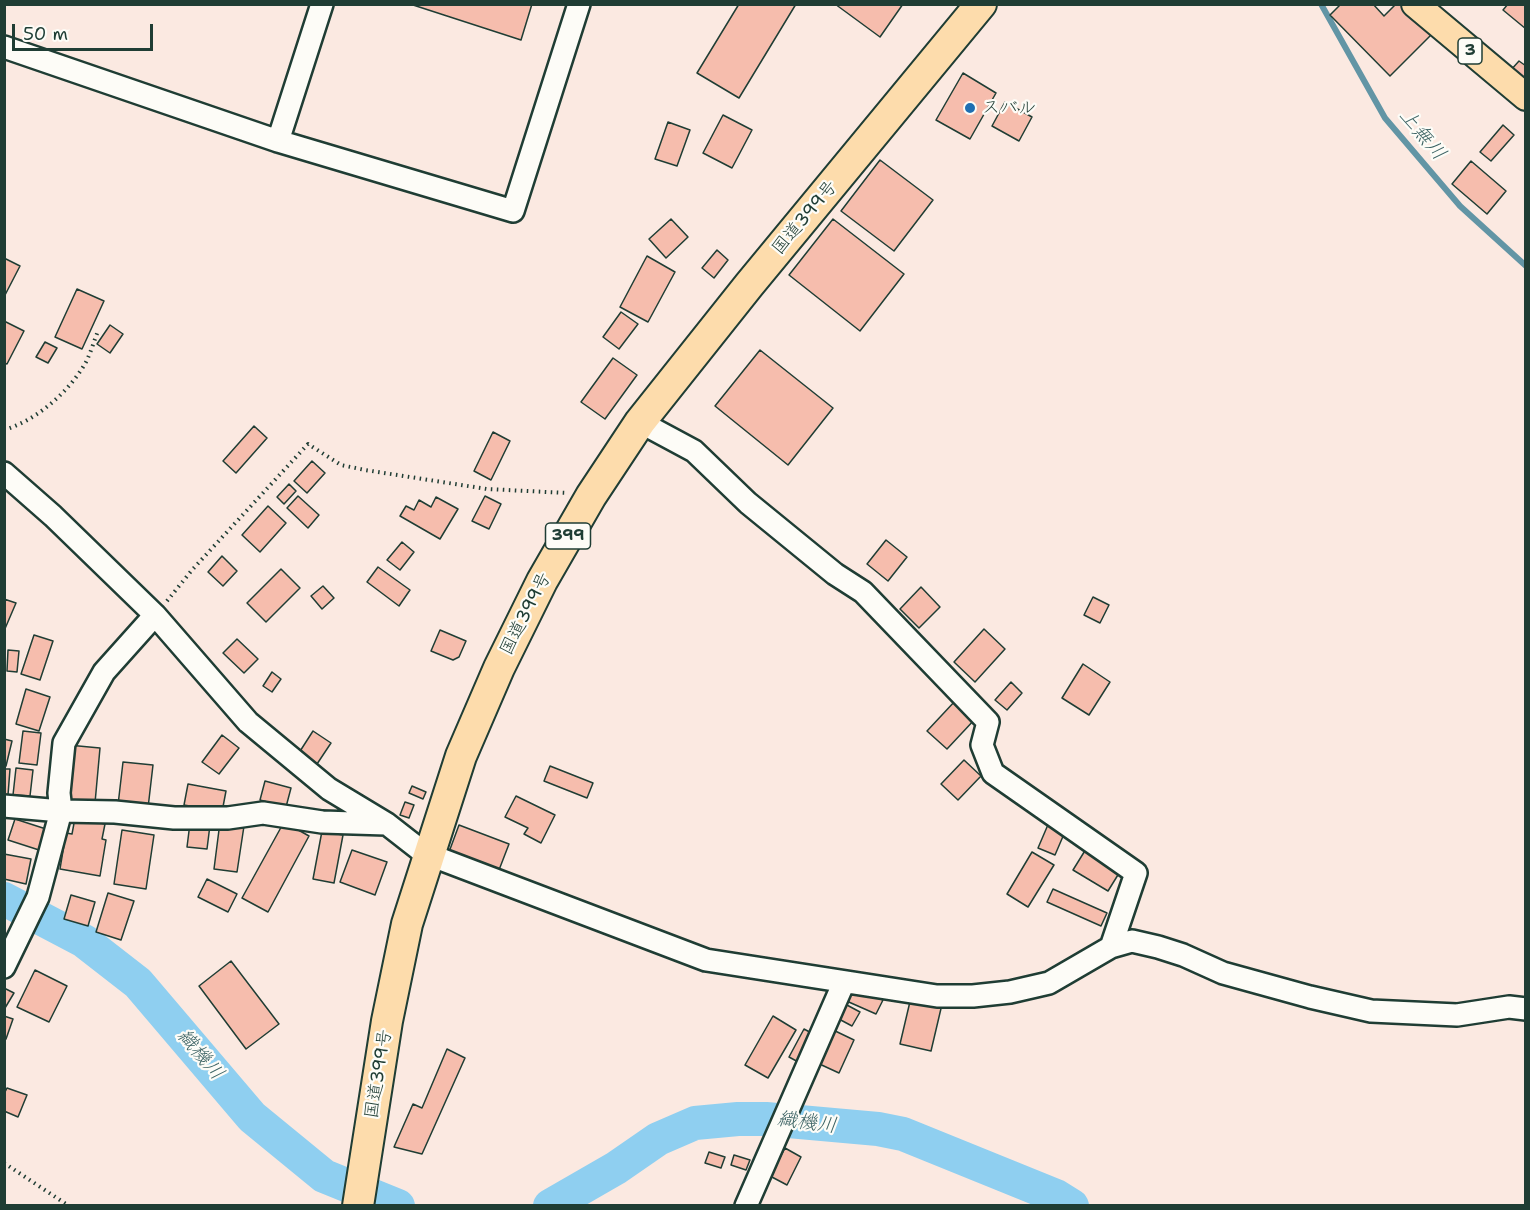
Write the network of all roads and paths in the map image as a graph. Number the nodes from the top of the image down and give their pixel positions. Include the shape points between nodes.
1 (322, 4) edge
2 (579, 4) edge
3 (981, 4) edge
4 (1415, 4) edge
5 (4, 47) edge
6 (1526, 97) edge
7 (278, 141) junction
8 (98, 331) dead end
9 (640, 422) junction
10 (4, 430) edge
11 (4, 473) edge
12 (591, 496) junction
13 (155, 615) junction
14 (4, 806) edge
15 (61, 812) junction
16 (387, 824) junction
17 (428, 856) junction
18 (1111, 947) junction
19 (4, 967) edge
20 (844, 982) junction
21 (1526, 1009) edge
22 (4, 1163) edge
23 (69, 1206) edge
24 (358, 1206) edge
25 (746, 1206) edge

1 - 7 street
2 - 7 street via 513,211
3 - 9 highway, 国道399号 / 399
4 - 6 main road, 3
5 - 7 street
8 - 10 path via 86,362 71,383 42,411
9 - 12 highway, 国道399号 / 399
9 - 18 street via 694,452 748,503 863,592 988,722 982,745 993,773 1136,873
11 - 13 street
12 - 13 path via 487,489 364,470 341,465 308,444
12 - 17 highway, 国道399号 / 399 via 542,581 499,668 461,756
13 - 15 street via 104,672 64,743
13 - 16 street via 248,722 329,789
14 - 15 street
15 - 16 street via 174,818 228,818 263,813 322,822
15 - 19 street via 38,897
16 - 17 street
17 - 20 street via 706,960
17 - 24 highway, 国道399号 / 399 via 407,924 387,1021
18 - 20 street via 1049,983 1010,992 937,996
18 - 21 street via 1132,941 1158,947 1223,973 1371,1011 1457,1015 1509,1007
20 - 25 street
22 - 23 path

